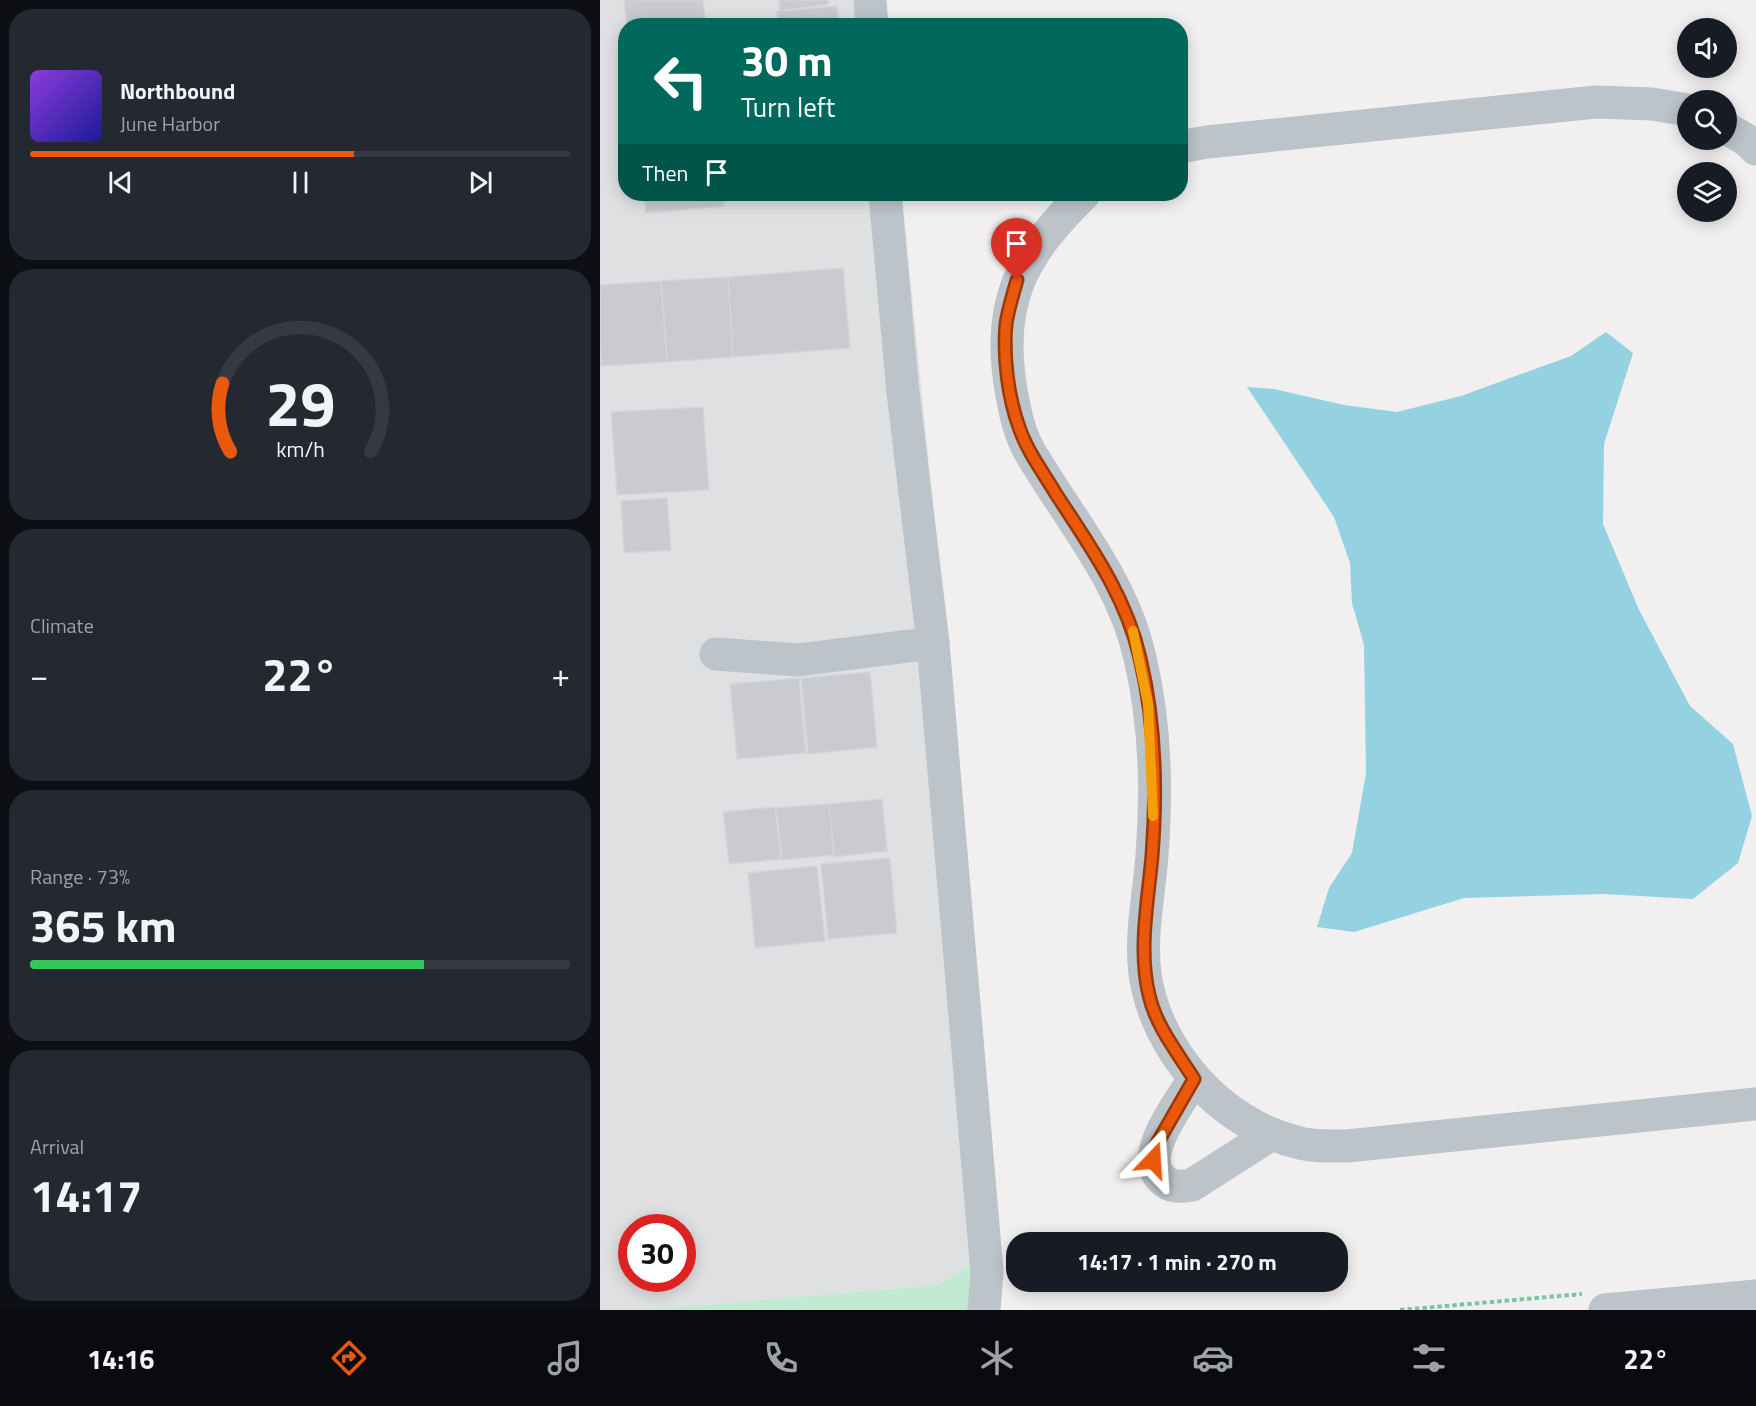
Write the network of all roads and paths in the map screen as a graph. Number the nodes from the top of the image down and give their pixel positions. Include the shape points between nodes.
1 (870, 0) edge
2 (871, 18) edge
3 (1677, 108) edge
4 (1737, 136) edge
5 (1188, 146) edge
6 (1756, 149) edge
7 (886, 201) edge
8 (1077, 201) edge
9 (933, 643) junction
10 (716, 654) dead end
11 (1194, 1079) junction
12 (1756, 1104) edge
13 (1272, 1134) junction
14 (1756, 1296) edge
15 (1598, 1301) edge
16 (984, 1310) edge
17 (1400, 1310) edge

1 - 2 street
3 - 5 street via 1596,102
4 - 6 street
7 - 9 street via 903,392
8 - 11 street via 1041,240 1017,280 1006,324 1007,364 1018,426 1127,610 1141,658 1154,793 1143,943 1145,972 1149,997 1161,1028
9 - 10 street via 798,660
9 - 16 street via 987,1272
11 - 13 street via 1225,1107
11 - 13 street via 1155,1147 1156,1174 1166,1184 1178,1188 1192,1185
12 - 13 street via 1347,1146 1297,1143
14 - 15 street
15 - 17 path

